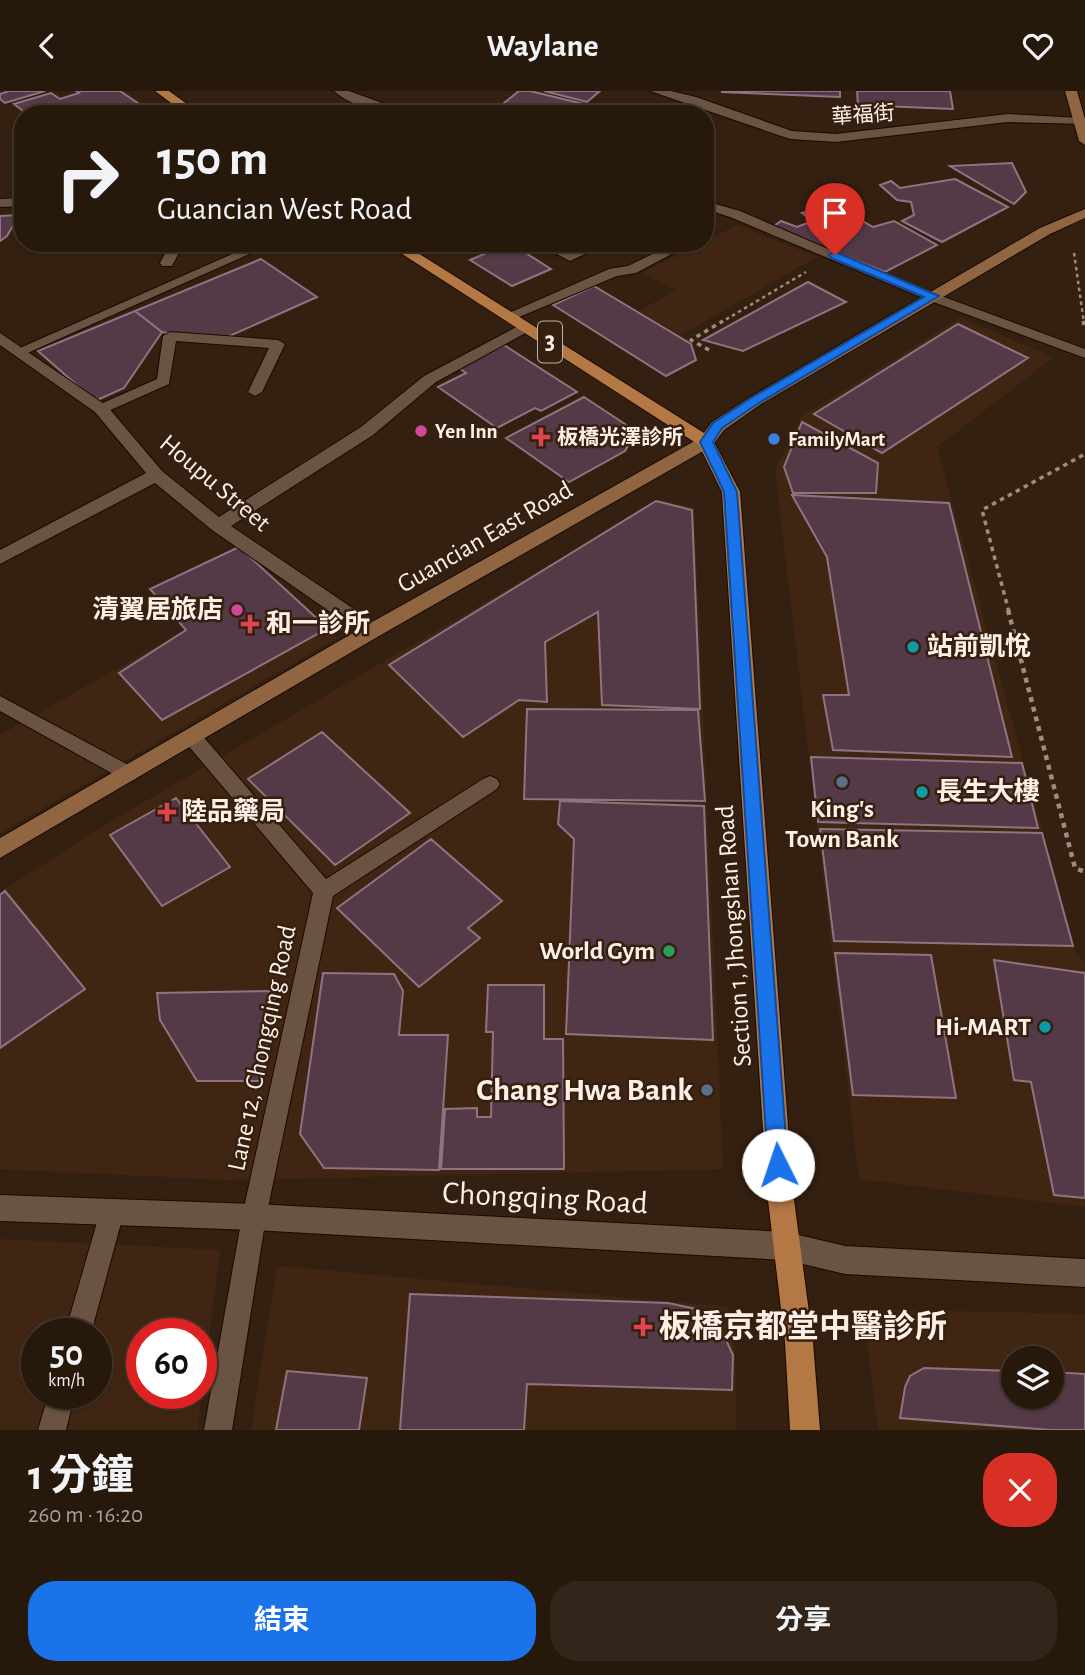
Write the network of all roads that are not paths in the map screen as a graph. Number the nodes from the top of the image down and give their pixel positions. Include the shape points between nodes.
1 (161, 91) edge
2 (369, 91) edge
3 (656, 91) edge
4 (1071, 91) edge
5 (346, 94) edge
6 (182, 105) edge
7 (379, 105) edge
8 (706, 105) edge
9 (714, 108) edge
10 (1080, 122) junction
11 (1085, 141) edge
12 (714, 208) edge
13 (1085, 213) edge
14 (173, 252) edge
15 (247, 252) edge
16 (407, 252) edge
17 (562, 252) edge
18 (581, 252) edge
19 (667, 252) edge
20 (167, 263) dead end
21 (933, 296) junction
22 (507, 317) junction
23 (526, 327) junction
24 (0, 338) edge
25 (18, 352) junction
26 (1085, 354) edge
27 (0, 359) edge
28 (255, 392) dead end
29 (101, 409) junction
30 (706, 442) junction
31 (156, 475) junction
32 (218, 526) junction
33 (0, 558) edge
34 (373, 631) junction
35 (0, 703) edge
36 (192, 738) junction
37 (129, 774) junction
38 (490, 784) dead end
39 (0, 849) edge
40 (324, 891) junction
41 (0, 1207) edge
42 (112, 1212) junction
43 (254, 1217) junction
44 (786, 1246) junction
45 (1085, 1273) edge
46 (82, 1318) edge
47 (58, 1409) edge
48 (52, 1430) edge
49 (218, 1430) edge
50 (805, 1430) edge

1 - 6 main road
2 - 5 street
3 - 8 street, 華福街
4 - 10 main road
5 - 7 street
9 - 10 street, 華福街 via 790,135 836,138 1008,118
10 - 11 main road
12 - 21 street
13 - 21 main road, Guancian East Road
14 - 20 lane
15 - 25 lane
16 - 22 main road, 3
17 - 18 lane via 570,257
19 - 22 lane
21 - 26 lane
21 - 30 main road, Guancian East Road via 755,401 718,426
22 - 23 main road, 3
23 - 30 main road, 3
23 - 32 street via 430,379 367,431
24 - 25 street, Houpu Street
25 - 27 street
25 - 29 street, Houpu Street
28 - 29 lane via 278,344 170,336 164,381
29 - 31 street, Houpu Street
30 - 34 main road, Guancian East Road
30 - 44 main road, Section 1, Jhongshan Road via 731,492
31 - 32 street, Houpu Street
31 - 33 street
32 - 34 street, Houpu Street
34 - 36 main road, Guancian East Road
35 - 37 lane
36 - 37 main road, Guancian East Road
36 - 40 lane
37 - 39 main road, Guancian East Road
38 - 40 lane
40 - 43 lane, Lane 12, Chongqing Road
41 - 42 street, Chongqing Road
42 - 43 street, Chongqing Road
42 - 46 lane
43 - 44 street, Chongqing Road
43 - 49 lane, Lane 12, Chongqing Road
44 - 45 street, Chongqing Road via 845,1260
44 - 50 main road, Section 1, Jhongshan Road
47 - 48 lane

